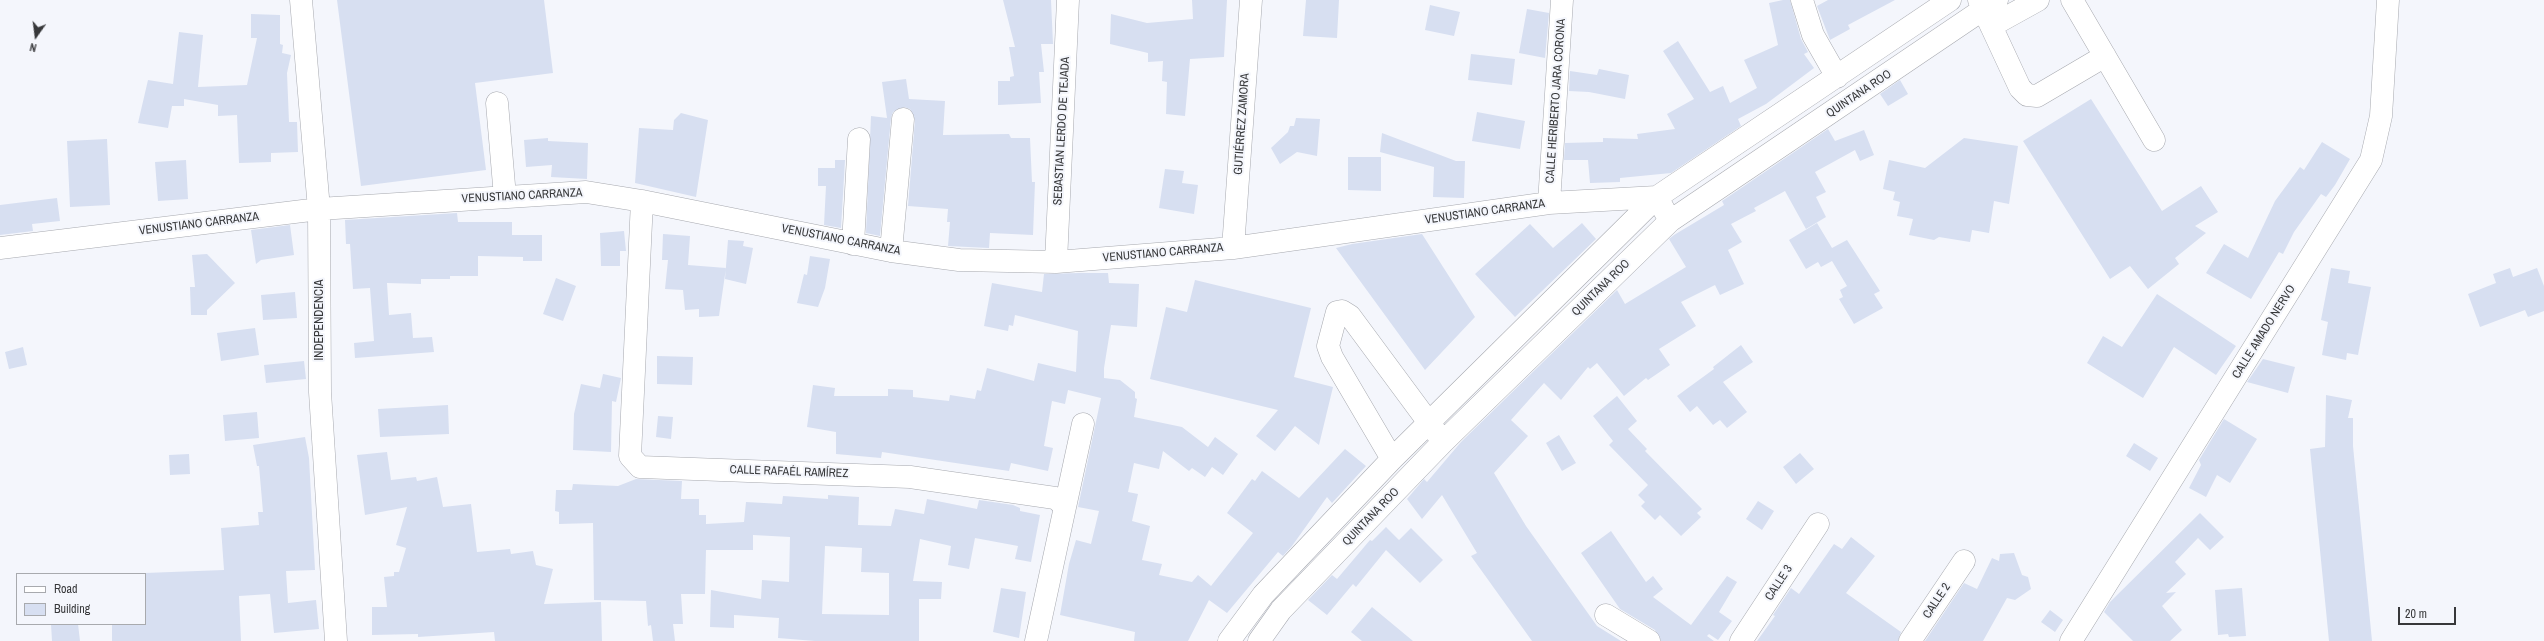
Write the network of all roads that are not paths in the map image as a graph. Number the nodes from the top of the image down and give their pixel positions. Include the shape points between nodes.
1 (301, 0) edge
2 (1068, 0) edge
3 (1251, 0) edge
4 (1562, 0) edge
5 (1802, 0) edge
6 (1950, 0) edge
7 (2038, 0) edge
8 (2072, 0) edge
9 (2388, 0) edge
10 (1987, 9) edge
11 (2105, 56) junction
12 (1837, 77) junction
13 (497, 103) dead end
14 (903, 119) dead end
15 (860, 139) dead end
16 (2154, 140) dead end
17 (506, 197) junction
18 (1657, 197) junction
19 (642, 200) junction
20 (1549, 203) junction
21 (320, 209) junction
22 (1670, 221) junction
23 (853, 244) junction
24 (0, 248) edge
25 (1233, 248) junction
26 (891, 251) junction
27 (1056, 262) junction
28 (1428, 423) junction
29 (1083, 424) dead end
30 (1443, 442) junction
31 (1392, 459) junction
32 (1065, 506) junction
33 (1818, 524) dead end
34 (1964, 561) dead end
35 (1606, 615) dead end
36 (336, 641) edge
37 (1036, 641) edge
38 (1229, 641) edge
39 (1259, 641) edge
40 (1649, 641) edge
41 (1741, 641) edge
42 (1910, 641) edge
43 (2071, 641) edge

1 - 21 street, INDEPENDENCIA
2 - 27 street, SEBASTIAN LERDO DE TEJADA
3 - 25 street, GUTIÉRREZ ZAMORA
4 - 20 street, CALLE HERIBERTO JARA CORONA
5 - 12 street via 1813,35
6 - 12 street, QUINTANA ROO
7 - 10 street, QUINTANA ROO
8 - 11 street
9 - 43 street, CALLE AMADO NERVO via 2381,116 2371,160
10 - 11 street via 2020,88 2027,95 2037,96
10 - 22 street, QUINTANA ROO
11 - 16 street
12 - 18 street, QUINTANA ROO
13 - 17 street
14 - 26 street
15 - 23 street
17 - 19 street, VENUSTIANO CARRANZA via 586,192
17 - 21 street, VENUSTIANO CARRANZA
18 - 20 street, VENUSTIANO CARRANZA
18 - 22 street
18 - 28 street, QUINTANA ROO
19 - 23 street, VENUSTIANO CARRANZA
19 - 32 street, CALLE RAFAÉL RAMÍREZ via 630,456 640,467 910,477 1055,498
20 - 25 street, VENUSTIANO CARRANZA
21 - 24 street, VENUSTIANO CARRANZA
21 - 36 street, INDEPENDENCIA via 320,392
22 - 30 street, QUINTANA ROO
23 - 26 street, VENUSTIANO CARRANZA
25 - 27 street, VENUSTIANO CARRANZA
26 - 27 street, VENUSTIANO CARRANZA via 960,260
28 - 30 street
28 - 31 street, QUINTANA ROO
28 - 31 street via 1350,316 1342,311 1337,312 1328,346 1330,352
29 - 32 street
30 - 39 street, QUINTANA ROO via 1281,610
31 - 38 street, QUINTANA ROO via 1263,595
32 - 37 street
33 - 41 street, CALLE 3
34 - 42 street, CALLE 2
35 - 40 street

